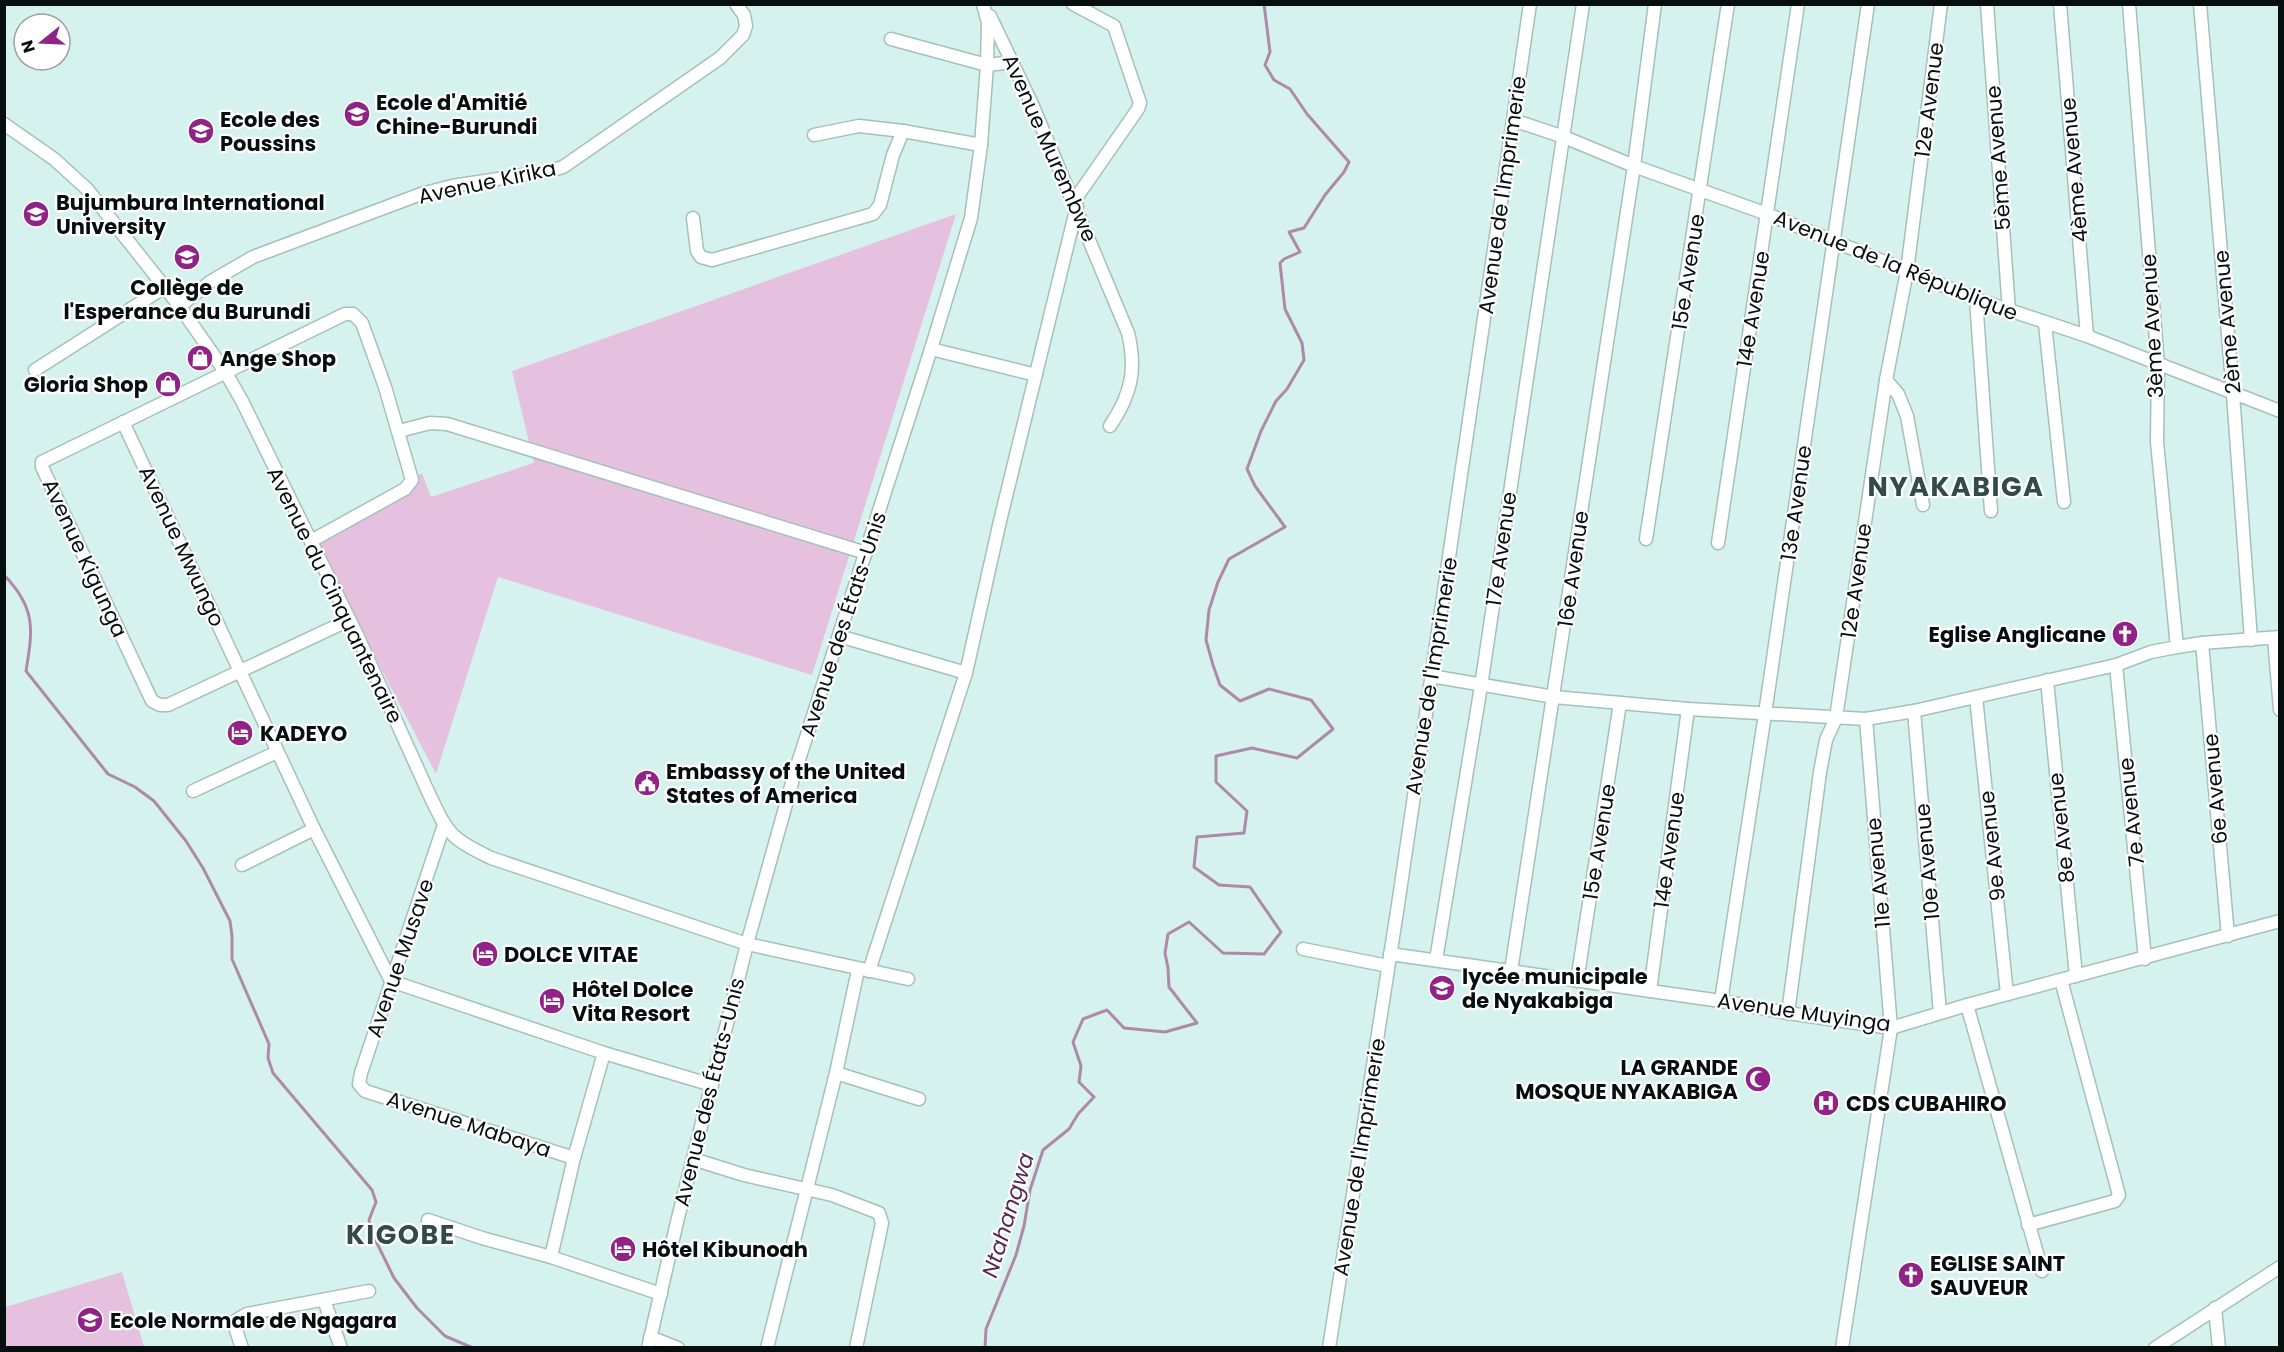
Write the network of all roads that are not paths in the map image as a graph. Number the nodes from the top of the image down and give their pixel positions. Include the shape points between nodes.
1 (736, 4) edge
2 (984, 4) edge
3 (1073, 4) edge
4 (1530, 4) edge
5 (1583, 4) edge
6 (1655, 4) edge
7 (1728, 4) edge
8 (1798, 4) edge
9 (1868, 4) edge
10 (1941, 4) edge
11 (1987, 4) edge
12 (2060, 4) edge
13 (2129, 4) edge
14 (2200, 4) edge
15 (891, 39) dead end
16 (1013, 62) junction
17 (987, 65) junction
18 (1513, 120) junction
19 (4, 124) edge
20 (903, 131) junction
21 (814, 135) dead end
22 (1564, 137) junction
23 (981, 145) junction
24 (1634, 166) junction
25 (1700, 190) junction
26 (1076, 204) junction
27 (1767, 214) junction
28 (693, 218) dead end
29 (1834, 240) junction
30 (1907, 271) junction
31 (165, 287) junction
32 (1976, 299) junction
33 (180, 306) junction
34 (2009, 311) junction
35 (2045, 324) junction
36 (2087, 336) junction
37 (931, 349) junction
38 (2158, 365) junction
39 (35, 370) dead end
40 (226, 373) junction
41 (1036, 375) junction
42 (1886, 380) junction
43 (2233, 394) junction
44 (2280, 411) edge
45 (123, 422) junction
46 (1110, 426) dead end
47 (399, 431) junction
48 (2064, 502) dead end
49 (1923, 505) dead end
50 (1991, 511) dead end
51 (1646, 539) dead end
52 (311, 541) junction
53 (1718, 543) dead end
54 (866, 553) junction
55 (349, 620) junction
56 (839, 636) junction
57 (2277, 638) edge
58 (2251, 640) junction
59 (2202, 643) junction
60 (2177, 647) junction
61 (2116, 665) junction
62 (240, 670) junction
63 (966, 673) junction
64 (1431, 676) junction
65 (2046, 680) junction
66 (1481, 686) junction
67 (1976, 697) junction
68 (1554, 698) junction
69 (1620, 703) junction
70 (1688, 709) junction
71 (2280, 710) edge
72 (1914, 711) junction
73 (1765, 714) junction
74 (1836, 718) junction
75 (1866, 718) junction
76 (277, 752) junction
77 (193, 791) dead end
78 (444, 825) junction
79 (314, 829) junction
80 (242, 865) dead end
81 (2280, 921) edge
82 (2228, 936) junction
83 (747, 944) junction
84 (1303, 950) dead end
85 (2145, 959) junction
86 (1389, 960) junction
87 (1436, 960) junction
88 (863, 971) junction
89 (1512, 971) junction
90 (2076, 976) junction
91 (908, 979) dead end
92 (2061, 980) junction
93 (391, 981) junction
94 (1577, 981) junction
95 (1650, 991) junction
96 (2007, 994) junction
97 (1721, 1001) junction
98 (1967, 1005) junction
99 (1788, 1013) junction
100 (1940, 1013) junction
101 (1891, 1028) junction
102 (604, 1053) junction
103 (836, 1073) junction
104 (712, 1085) junction
105 (365, 1090) joint
106 (919, 1099) dead end
107 (574, 1158) junction
108 (693, 1159) junction
109 (806, 1190) junction
110 (428, 1220) dead end
111 (2028, 1225) junction
112 (551, 1257) junction
113 (2280, 1267) edge
114 (2042, 1271) dead end
115 (369, 1292) dead end
116 (660, 1294) junction
117 (324, 1300) junction
118 (2215, 1308) junction
119 (649, 1342) edge
120 (242, 1347) edge
121 (341, 1347) edge
122 (678, 1347) edge
123 (767, 1347) edge
124 (856, 1347) edge
125 (1329, 1347) edge
126 (1842, 1347) edge
127 (2155, 1347) edge
128 (2219, 1347) edge

1 - 33 street, Avenue Kirika via 746,27 720,58 563,167 421,194 252,257
2 - 16 street, Avenue Murembwe
2 - 17 street, Avenue des États-Unis via 988,23
3 - 26 street via 1114,26 1140,103
4 - 18 street, Avenue de l'Imprimerie
5 - 22 street, 17e Avenue
6 - 24 street, 16e Avenue
7 - 25 street, 15e Avenue
8 - 27 street, 14e Avenue
9 - 29 street, 13e Avenue
10 - 30 street, 12e Avenue
11 - 34 street, 5ème Avenue
12 - 36 street, 4ème Avenue
13 - 38 street, 3ème Avenue
14 - 43 street, 2ème Avenue
15 - 17 street
16 - 17 street
16 - 26 street, Avenue Murembwe
17 - 23 street, Avenue des États-Unis
18 - 22 street, Avenue de la République
18 - 64 street, Avenue de l'Imprimerie
19 - 31 street, Avenue du Cinquantenaire via 54,159 87,189
20 - 21 street via 859,126
20 - 23 street
20 - 28 street via 892,155 880,205 868,216 709,260 697,251
22 - 24 street, Avenue de la République
22 - 66 street, 17e Avenue
23 - 37 street, Avenue des États-Unis via 971,218
24 - 25 street, Avenue de la République
24 - 68 street, 16e Avenue
25 - 27 street, Avenue de la République
25 - 51 street, 15e Avenue
26 - 41 street
26 - 46 street, Avenue Murembwe via 1133,354 1129,390
27 - 29 street, Avenue de la République
27 - 53 street, 14e Avenue
29 - 30 street, Avenue de la République
29 - 73 street, 13e Avenue
30 - 32 street, Avenue de la République
30 - 42 street, 12e Avenue
31 - 33 street, Avenue du Cinquantenaire
31 - 39 street
32 - 34 street, Avenue de la République
32 - 50 street
33 - 40 street, Avenue du Cinquantenaire
34 - 35 street, Avenue de la République
35 - 36 street, Avenue de la République
35 - 48 street
36 - 38 street, Avenue de la République
37 - 41 street
37 - 54 street, Avenue des États-Unis
38 - 43 street, Avenue de la République
38 - 60 street, 3ème Avenue via 2157,442
40 - 45 street, Avenue Kigunga
40 - 47 street, Avenue Kigunga via 345,314 353,314 362,323
40 - 52 street, Avenue du Cinquantenaire
41 - 63 street
42 - 49 street via 1898,394 1907,416
42 - 74 street, 12e Avenue
43 - 44 street, Avenue de la République
43 - 58 street, 2ème Avenue
45 - 62 street, Avenue Mwungo
45 - 62 street, Avenue Kigunga via 43,460 42,465 152,701 168,705
47 - 52 street via 413,478 411,483
47 - 54 street via 430,423 447,424
52 - 55 street, Avenue du Cinquantenaire
54 - 56 street, Avenue des États-Unis
55 - 62 street
55 - 78 street, Avenue du Cinquantenaire
56 - 63 street
56 - 83 street, Avenue des États-Unis via 795,772
57 - 58 street
57 - 71 street
58 - 59 street
59 - 60 street
59 - 82 street, 6e Avenue
60 - 61 street
61 - 65 street
61 - 85 street, 7e Avenue
62 - 76 street, Avenue Mwungo
63 - 88 street
64 - 66 street
64 - 86 street, Avenue de l'Imprimerie
65 - 67 street
65 - 90 street, 8e Avenue
66 - 68 street
66 - 87 street, 17e Avenue
67 - 72 street
67 - 96 street, 9e Avenue
68 - 69 street
68 - 89 street, 16e Avenue
69 - 70 street
69 - 94 street, 15e Avenue
70 - 73 street
70 - 95 street, 14e Avenue
72 - 75 street
72 - 100 street, 10e Avenue
73 - 74 street
73 - 97 street, 13e Avenue
74 - 75 street
74 - 99 street, 12e Avenue via 1826,740 1820,772
75 - 101 street, 11e Avenue
76 - 77 street
76 - 79 street, Avenue Mwungo
78 - 83 street, Avenue du Cinquantenaire via 461,843 491,858
78 - 93 street, Avenue Musave
79 - 80 street
79 - 93 street, Avenue Mwungo
81 - 82 street, Avenue Muyinga
82 - 85 street, Avenue Muyinga
83 - 88 street, Avenue du Cinquantenaire
83 - 104 street, Avenue des États-Unis
84 - 86 street, Avenue Muyinga
85 - 90 street, Avenue Muyinga
86 - 87 street, Avenue Muyinga
86 - 125 street, Avenue de l'Imprimerie
87 - 89 street, Avenue Muyinga
88 - 91 street, Avenue du Cinquantenaire
88 - 103 street
89 - 94 street, Avenue Muyinga
90 - 92 street, Avenue Muyinga
92 - 96 street, Avenue Muyinga
92 - 111 street via 2119,1195 2115,1201
93 - 102 street
93 - 105 street, Avenue Musave via 361,1073 359,1084
94 - 95 street, Avenue Muyinga
95 - 97 street, Avenue Muyinga
96 - 98 street, Avenue Muyinga
97 - 99 street, Avenue Muyinga
98 - 100 street, Avenue Muyinga
98 - 111 street
99 - 101 street, Avenue Muyinga
100 - 101 street, Avenue Muyinga
101 - 126 street, 11e Avenue
102 - 104 street
102 - 107 street
103 - 106 street
103 - 109 street
104 - 108 street, Avenue des États-Unis
105 - 107 street, Avenue Mabaya
107 - 112 street
108 - 109 street
108 - 116 street, Avenue des États-Unis
109 - 123 street
109 - 124 street via 832,1195 879,1213 882,1223
110 - 112 street
111 - 114 street
112 - 116 street
113 - 118 street
115 - 117 street
116 - 119 street, Avenue des États-Unis
117 - 120 street via 240,1317 235,1327
117 - 121 street
118 - 127 street
118 - 128 street
119 - 122 street

